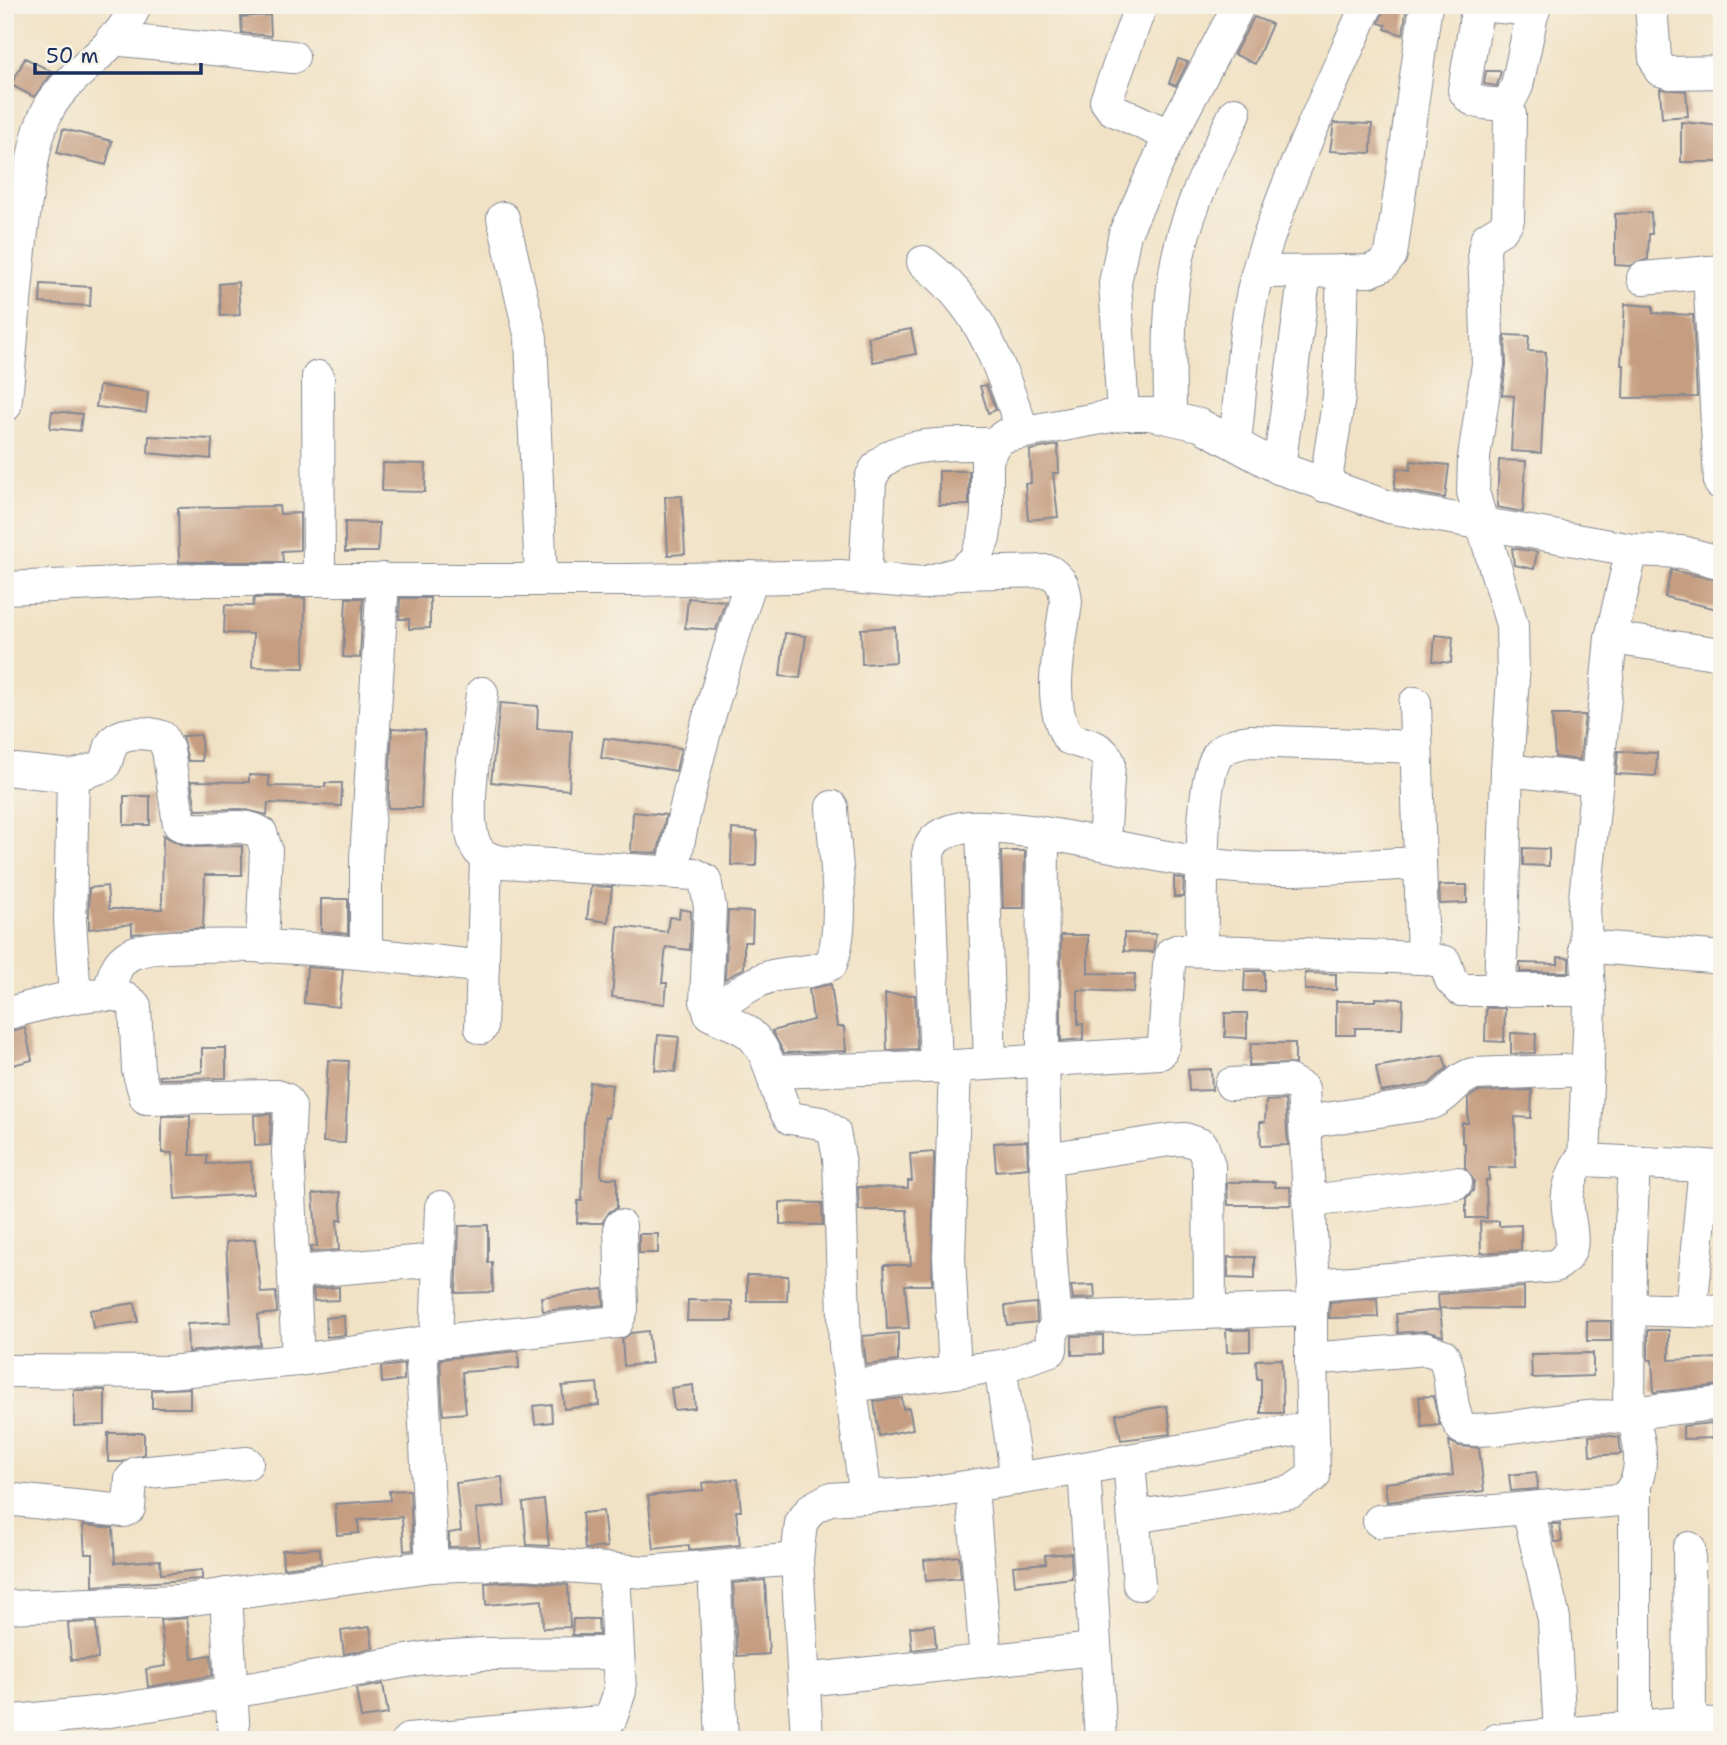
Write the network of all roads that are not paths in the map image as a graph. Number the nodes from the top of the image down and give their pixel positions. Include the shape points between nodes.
1 (135, 5) edge
2 (1141, 5) edge
3 (1239, 5) edge
4 (1367, 5) edge
5 (1426, 5) edge
6 (1478, 5) edge
7 (1651, 5) edge
8 (1534, 8) edge
9 (112, 39) junction
10 (293, 57) dead end
11 (1722, 72) edge
12 (1507, 106) junction
13 (1235, 113) dead end
14 (1170, 136) junction
15 (503, 218) dead end
16 (923, 262) dead end
17 (1305, 271) junction
18 (1343, 271) junction
19 (1259, 272) junction
20 (1715, 272) edge
21 (1643, 278) dead end
22 (318, 377) dead end
23 (5, 405) edge
24 (1122, 414) junction
25 (1170, 417) junction
26 (1023, 432) junction
27 (1235, 443) junction
28 (994, 444) junction
29 (1279, 468) junction
30 (1720, 483) edge
31 (1325, 486) junction
32 (1483, 523) junction
33 (1632, 550) junction
34 (1722, 563) edge
35 (959, 573) junction
36 (752, 577) junction
37 (865, 577) junction
38 (319, 579) junction
39 (383, 579) junction
40 (541, 580) junction
41 (5, 588) edge
42 (1611, 638) junction
43 (1722, 654) edge
44 (482, 693) dead end
45 (1415, 703) dead end
46 (1416, 747) junction
47 (5, 769) edge
48 (1507, 770) junction
49 (126, 772) dead end
50 (84, 774) junction
51 (1597, 780) junction
52 (832, 807) dead end
53 (982, 827) junction
54 (1043, 834) junction
55 (1104, 844) junction
56 (486, 858) junction
57 (1420, 863) junction
58 (1202, 864) junction
59 (673, 872) junction
60 (1585, 946) junction
61 (262, 947) junction
62 (1202, 950) junction
63 (366, 954) junction
64 (1423, 958) junction
65 (1722, 958) edge
66 (483, 967) junction
67 (1589, 990) junction
68 (1500, 991) junction
69 (109, 995) junction
70 (75, 997) junction
71 (5, 1014) edge
72 (710, 1014) junction
73 (481, 1028) dead end
74 (1041, 1062) junction
75 (990, 1063) junction
76 (946, 1066) junction
77 (1588, 1070) junction
78 (772, 1072) junction
79 (1231, 1084) dead end
80 (1306, 1122) junction
81 (1045, 1159) junction
82 (1584, 1160) junction
83 (1634, 1163) junction
84 (1713, 1167) edge
85 (1456, 1183) dead end
86 (1310, 1201) junction
87 (441, 1207) dead end
88 (620, 1226) dead end
89 (439, 1260) junction
90 (295, 1272) junction
91 (1312, 1297) junction
92 (1630, 1309) junction
93 (1210, 1312) junction
94 (1706, 1312) edge
95 (1056, 1323) junction
96 (428, 1342) junction
97 (1311, 1359) junction
98 (298, 1360) junction
99 (1006, 1365) junction
100 (5, 1371) edge
101 (955, 1372) junction
102 (851, 1386) junction
103 (1722, 1403) edge
104 (1629, 1419) junction
105 (1311, 1427) junction
106 (1129, 1460) junction
107 (247, 1464) dead end
108 (1084, 1468) junction
109 (1017, 1479) junction
110 (972, 1487) junction
111 (1635, 1488) junction
112 (866, 1497) junction
113 (5, 1499) edge
114 (1528, 1509) junction
115 (1134, 1517) junction
116 (1379, 1521) dead end
117 (1689, 1548) dead end
118 (797, 1559) junction
119 (432, 1566) junction
120 (713, 1567) junction
121 (614, 1571) junction
122 (1139, 1584) dead end
123 (226, 1594) junction
124 (5, 1607) edge
125 (1094, 1649) junction
126 (617, 1653) junction
127 (986, 1661) junction
128 (804, 1681) junction
129 (233, 1692) junction
130 (1690, 1721) junction
131 (5, 1722) edge
132 (1635, 1725) junction
133 (1722, 1725) edge
134 (59, 1728) edge
135 (1560, 1734) junction
136 (441, 1737) edge
137 (1506, 1739) edge
138 (234, 1740) edge
139 (408, 1740) edge
140 (722, 1740) edge
141 (807, 1740) edge
142 (1101, 1740) edge

1 - 9 street
2 - 14 street via 1107,101 1112,109
3 - 14 street
4 - 19 street via 1312,128
5 - 18 street via 1391,255 1370,271
6 - 8 street
6 - 12 street via 1464,90 1475,102
7 - 11 street via 1660,70
8 - 12 street via 1517,86
9 - 10 street
9 - 23 street via 46,113 36,143 19,255
12 - 32 street via 1508,219 1487,238 1484,250 1488,364 1472,492
13 - 25 street via 1202,183 1176,265
14 - 24 street via 1125,233 1119,258 1116,317
15 - 40 street via 531,338
16 - 26 street via 948,281 973,313
17 - 18 street
17 - 19 street
17 - 29 street
18 - 31 street via 1339,397
19 - 27 street
20 - 21 street
20 - 30 street
22 - 38 street
24 - 25 street
24 - 26 street
25 - 27 street via 1200,425
26 - 28 street via 1004,436
27 - 29 street
28 - 35 street via 987,460 984,538 976,559
28 - 37 street via 931,445 881,459 870,482
29 - 31 street
31 - 32 street via 1389,507
32 - 33 street
32 - 48 street via 1512,625
33 - 34 street via 1682,552
33 - 42 street
35 - 37 street via 923,583
35 - 55 street via 1049,571 1065,588 1058,714 1068,738 1097,747 1109,762
36 - 37 street
36 - 40 street
36 - 59 street via 690,784
38 - 39 street
38 - 41 street
39 - 40 street
39 - 63 street via 366,859
42 - 43 street
42 - 51 street
44 - 56 street via 470,823 473,840
45 - 46 street
46 - 57 street
46 - 58 street via 1250,741 1225,748 1218,754 1211,776
47 - 50 street
48 - 51 street
48 - 68 street
49 - 50 street
50 - 61 street via 109,759 113,741 130,734 154,734 162,737 168,750 179,824 261,833 266,849
50 - 70 street via 70,920
51 - 60 street via 1584,909
52 - 72 street via 838,924 831,964 817,971 769,977
53 - 54 street
53 - 75 street
53 - 76 street via 940,835 929,844
54 - 55 street
54 - 74 street
55 - 58 street
56 - 59 street
56 - 66 street
57 - 58 street via 1265,868
57 - 64 street
58 - 62 street
59 - 72 street via 694,874 705,880 708,891 705,982
60 - 65 street
60 - 67 street
61 - 63 street
61 - 69 street via 219,945 128,955 119,964
62 - 64 street
62 - 74 street via 1172,953 1162,1051
63 - 66 street
64 - 68 street via 1445,962 1451,980 1461,990
66 - 73 street
67 - 68 street
67 - 77 street
69 - 70 street
69 - 90 street via 124,997 135,1006 138,1070 146,1098 285,1099 290,1107
70 - 71 street
72 - 78 street via 748,1031
74 - 75 street
74 - 81 street
75 - 76 street
76 - 78 street
76 - 101 street
77 - 80 street via 1473,1074 1462,1077 1450,1093 1432,1102
77 - 82 street
78 - 102 street via 790,1118 828,1126 836,1139
79 - 80 street via 1297,1084 1303,1089
80 - 86 street
81 - 93 street via 1170,1140 1202,1145 1209,1164
81 - 95 street
82 - 83 street
82 - 91 street via 1579,1162 1567,1195 1573,1249 1555,1266
83 - 84 street
83 - 92 street
84 - 94 street
85 - 86 street
86 - 91 street
87 - 89 street
88 - 96 street via 622,1309 617,1322
89 - 90 street
89 - 96 street
90 - 98 street
91 - 93 street
91 - 97 street
92 - 94 street
92 - 104 street
93 - 95 street via 1073,1316
95 - 99 street via 1051,1350
96 - 98 street
96 - 119 street
97 - 104 street via 1435,1351 1447,1363 1456,1420 1470,1430 1564,1419
97 - 105 street
98 - 100 street via 168,1372
99 - 101 street
99 - 109 street via 1001,1383
101 - 102 street
102 - 112 street
103 - 104 street via 1648,1411
104 - 111 street via 1639,1437
105 - 106 street
105 - 115 street via 1314,1476 1306,1485 1291,1492
106 - 108 street
106 - 115 street
107 - 113 street via 137,1473 131,1479 129,1508 124,1511
108 - 109 street
108 - 125 street
109 - 110 street
110 - 112 street
110 - 127 street
111 - 114 street via 1612,1502
111 - 132 street
112 - 118 street via 829,1499 811,1509 801,1523
114 - 116 street
114 - 135 street via 1554,1619
115 - 122 street
117 - 130 street
118 - 120 street
118 - 128 street
119 - 121 street via 524,1563
119 - 123 street
120 - 121 street
120 - 140 street
121 - 126 street
123 - 124 street via 178,1601
123 - 129 street
125 - 127 street
125 - 142 street
126 - 129 street via 424,1658
126 - 136 street via 620,1691 611,1718
127 - 128 street
128 - 141 street
129 - 134 street
129 - 138 street
130 - 132 street
130 - 133 street
131 - 134 street
132 - 135 street
135 - 137 street
136 - 139 street

